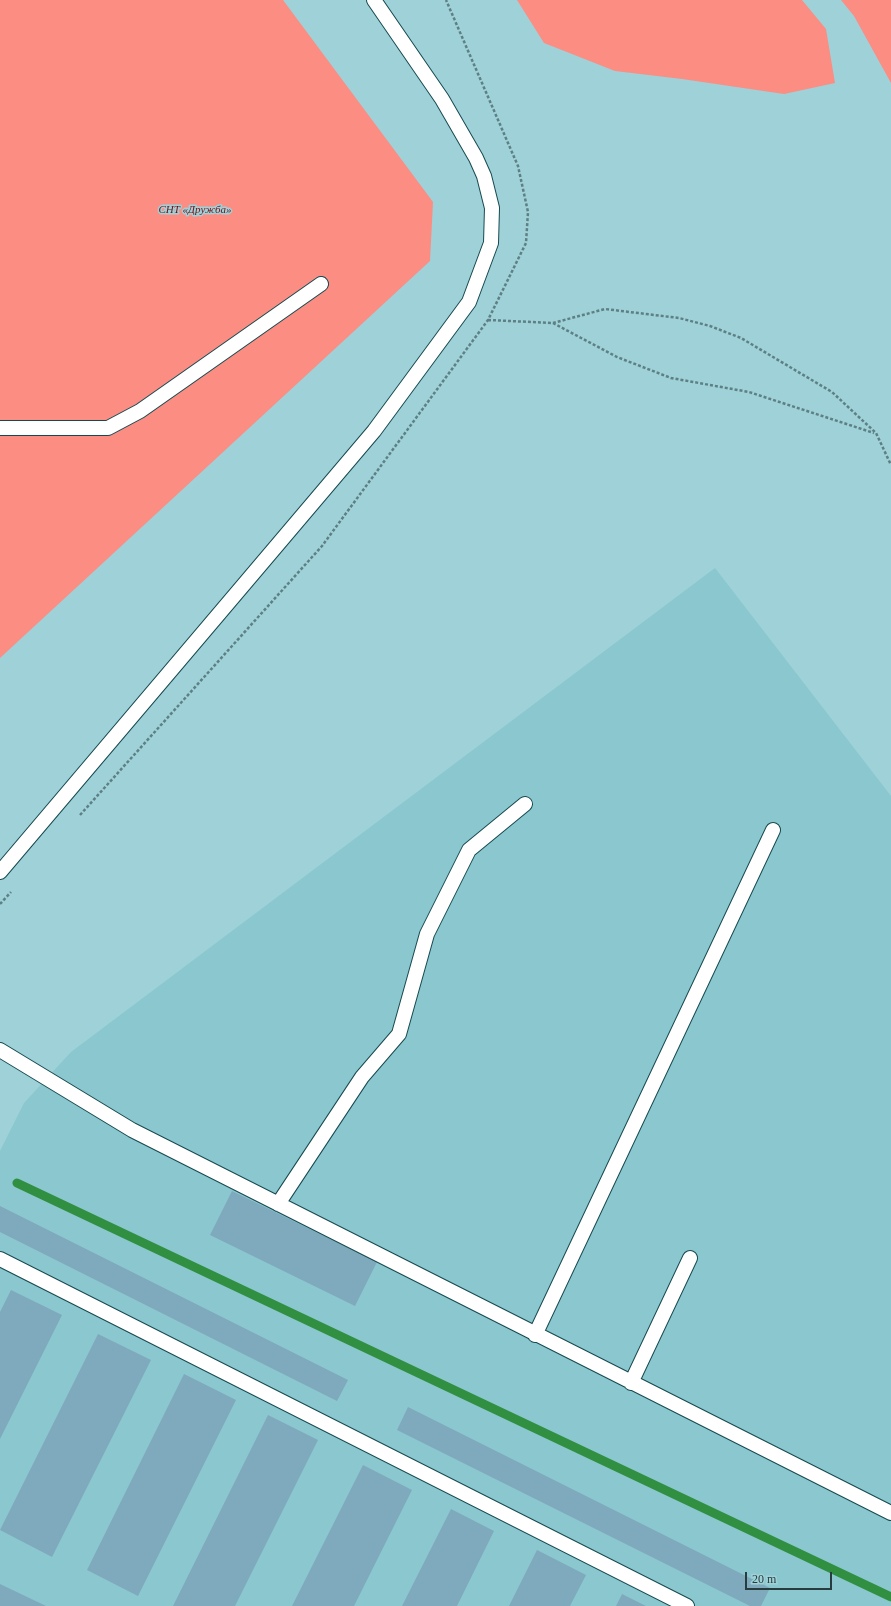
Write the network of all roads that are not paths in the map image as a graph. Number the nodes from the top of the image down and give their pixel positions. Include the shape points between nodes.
1 (374, 0) edge
2 (321, 284) dead end
3 (0, 428) edge
4 (525, 804) dead end
5 (773, 830) dead end
6 (0, 872) edge
7 (0, 1050) edge
8 (278, 1204) junction
9 (690, 1258) dead end
10 (0, 1259) edge
11 (535, 1335) junction
12 (631, 1383) junction
13 (891, 1514) edge
14 (687, 1606) edge

1 - 6 lane via 442,99 484,176 492,208 491,243 469,302 374,431
2 - 3 lane via 140,411 108,428
4 - 8 lane via 470,850 427,934 399,1034 362,1077
5 - 11 lane
7 - 8 lane via 132,1130
8 - 11 lane
9 - 12 lane
10 - 14 lane
11 - 12 lane
12 - 13 lane

